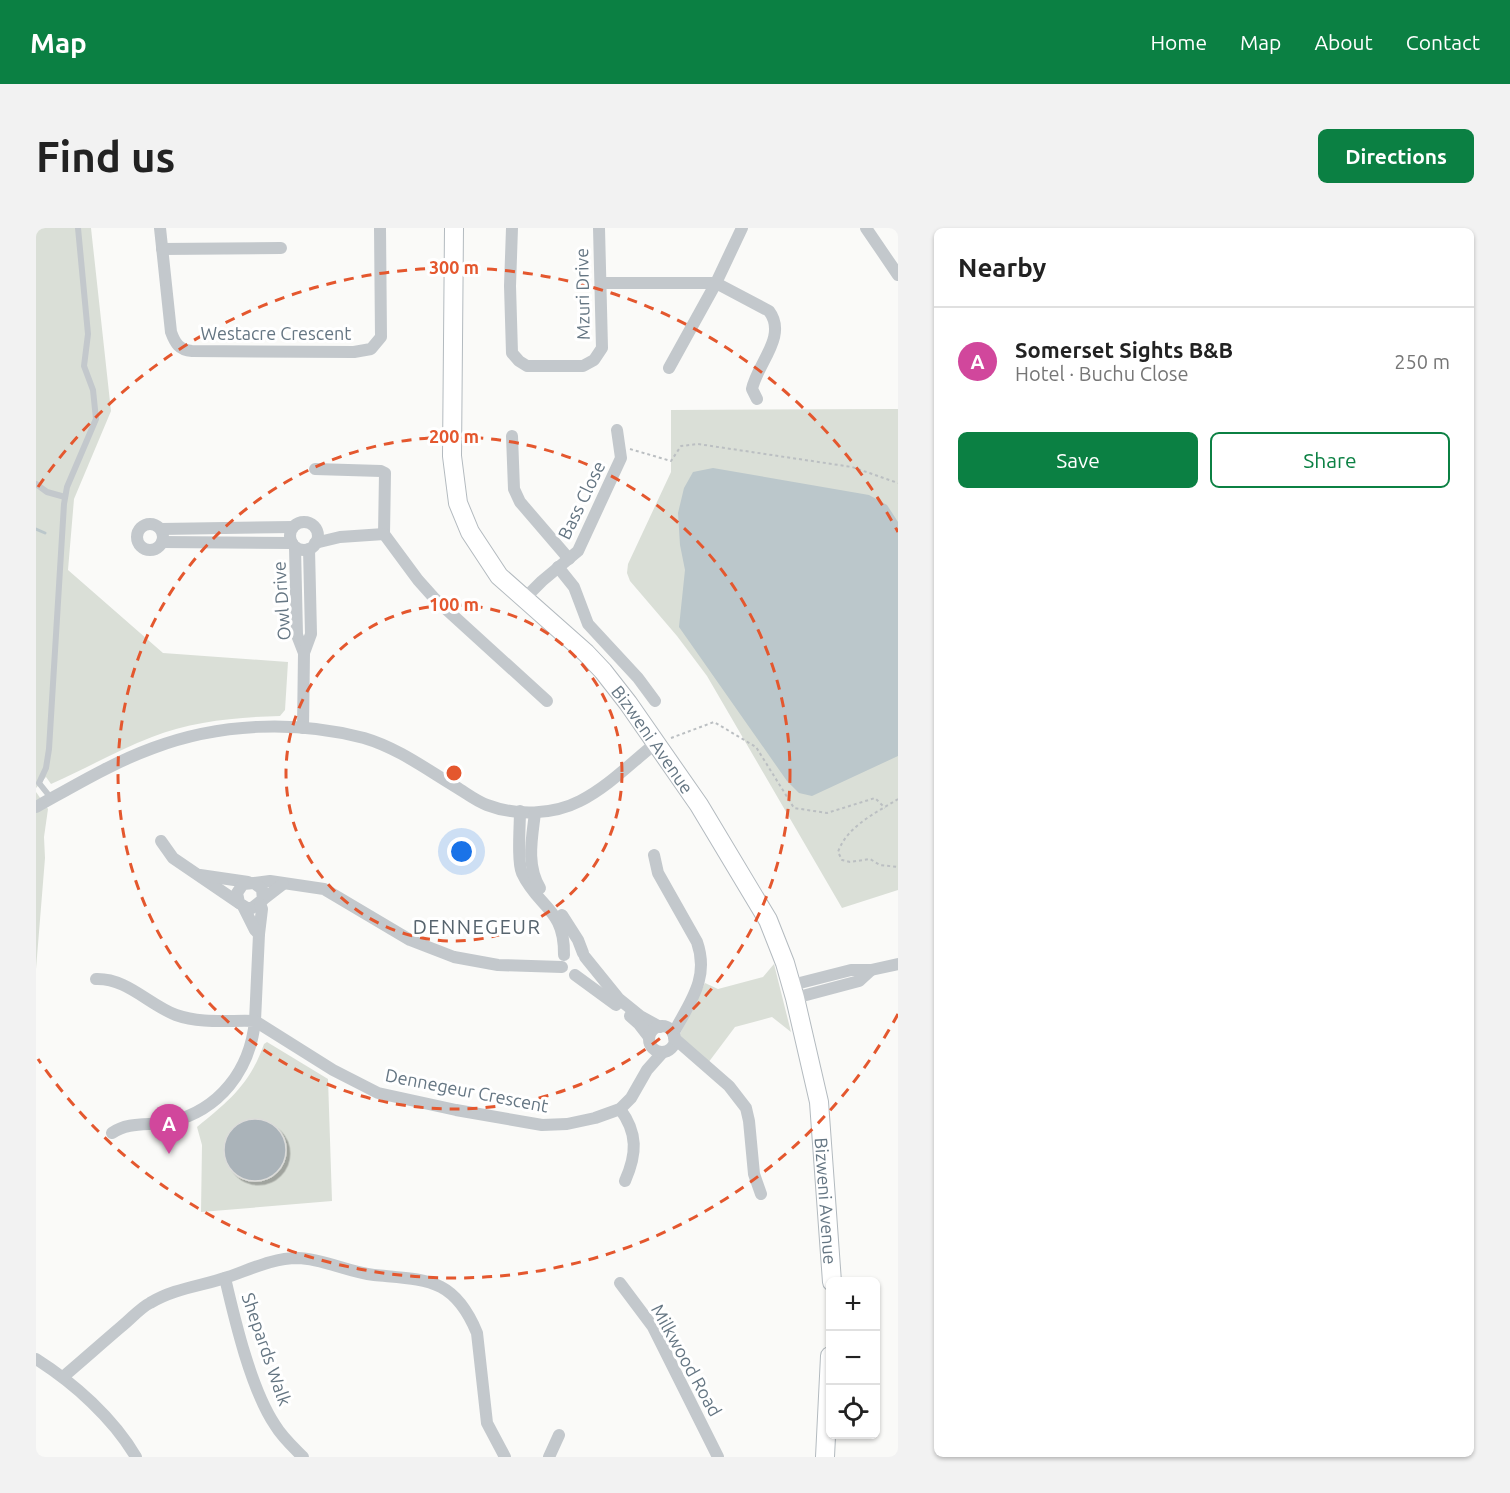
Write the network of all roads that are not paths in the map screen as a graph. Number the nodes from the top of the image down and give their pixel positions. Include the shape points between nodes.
1 (78, 228) edge
2 (160, 228) edge
3 (381, 228) edge
4 (454, 228) edge
5 (512, 228) edge
6 (599, 228) edge
7 (742, 228) edge
8 (866, 228) edge
9 (281, 248) dead end
10 (162, 249) junction
11 (898, 275) edge
12 (601, 283) junction
13 (716, 283) junction
14 (669, 368) dead end
15 (757, 399) dead end
16 (617, 430) dead end
17 (512, 436) dead end
18 (315, 469) dead end
19 (36, 484) edge
20 (65, 497) junction
21 (292, 527) junction
22 (316, 529) junction
23 (384, 534) junction
24 (340, 537) junction
25 (293, 545) junction
26 (312, 546) junction
27 (569, 559) junction
28 (558, 567) junction
29 (524, 599) junction
30 (304, 653) junction
31 (547, 701) dead end
32 (655, 701) dead end
33 (303, 728) junction
34 (656, 742) junction
35 (51, 798) junction
36 (36, 807) edge
37 (520, 811) junction
38 (535, 813) junction
39 (161, 841) dead end
40 (526, 844) junction
41 (654, 855) dead end
42 (527, 872) junction
43 (196, 874) junction
44 (251, 882) junction
45 (283, 884) junction
46 (262, 902) junction
47 (241, 905) junction
48 (259, 934) junction
49 (584, 955) junction
50 (563, 961) junction
51 (898, 964) edge
52 (575, 975) junction
53 (96, 979) dead end
54 (793, 991) junction
55 (255, 1022) junction
56 (668, 1038) junction
57 (649, 1041) junction
58 (647, 1070) junction
59 (620, 1109) junction
60 (112, 1133) dead end
61 (625, 1181) dead end
62 (761, 1194) dead end
63 (832, 1277) edge
64 (225, 1278) junction
65 (620, 1283) dead end
66 (36, 1359) edge
67 (63, 1377) junction
68 (829, 1385) edge
69 (559, 1435) dead end
70 (136, 1457) edge
71 (303, 1457) edge
72 (505, 1457) edge
73 (549, 1457) edge
74 (718, 1457) edge
75 (825, 1457) edge

1 - 20 lane via 88,334 84,366 93,390 96,419
2 - 10 street, Westacre Crescent
3 - 10 street, Westacre Crescent via 381,337 364,351 185,351 174,342 171,332
4 - 29 street, Bizweni Avenue via 452,456 458,503 470,532 499,576
5 - 12 street, Mzuri Drive via 512,353 527,366 583,366 594,360 602,348
6 - 12 street, Mzuri Drive
7 - 13 street
8 - 11 street
9 - 10 street
12 - 13 street
13 - 14 street
13 - 15 street via 770,311 774,318 775,338 752,389
16 - 27 street, Bass Close via 621,446 618,468 578,551
17 - 27 street via 514,489 520,502
18 - 23 street via 381,471 385,476
19 - 20 lane
20 - 35 lane via 49,749 39,783
21 - 22 street via 304,521
21 - 25 street
21 - 25 street via 162,536
22 - 24 street
22 - 26 street via 318,536
23 - 24 street
23 - 31 street via 435,599
24 - 26 street
25 - 26 street via 304,550
25 - 30 street, Owl Drive via 297,635
26 - 30 street, Owl Drive via 311,634
27 - 28 street, Bass Close
28 - 29 street, Bass Close
28 - 32 street via 574,587 588,624
29 - 34 street, Bizweni Avenue via 603,671
30 - 33 street, Owl Drive
33 - 35 street via 213,731 181,739 128,758
33 - 37 street via 392,748 486,805
34 - 38 street via 580,801
34 - 54 street, Bizweni Avenue via 759,904 779,945
35 - 36 street
37 - 38 street
37 - 40 street
38 - 40 street
39 - 43 street via 170,855
40 - 42 street
41 - 56 street via 658,873 697,942 703,967 697,989
42 - 49 street via 559,911
42 - 50 street via 530,885 556,917 564,936
43 - 44 street
43 - 47 street
44 - 45 street
44 - 46 street via 262,889
44 - 47 street via 239,888 237,898
45 - 46 street
45 - 50 street via 324,889 411,940 454,957 498,965
46 - 47 street via 252,908
46 - 48 street
47 - 48 street
48 - 55 street
49 - 50 street via 575,950 567,952
49 - 52 street via 585,969
49 - 56 street via 619,999
50 - 52 street via 567,974
51 - 54 street via 871,970 859,981
52 - 57 street via 639,1024
53 - 55 street via 116,981 186,1018
54 - 63 street, Bizweni Avenue via 819,1102
55 - 59 street, Dennegeur Crescent via 364,1087 392,1097 542,1125 567,1124
55 - 60 street via 244,1066 215,1100 170,1122 122,1126
56 - 57 street via 653,1030
56 - 57 street via 655,1051
56 - 58 street
56 - 62 street via 729,1086 746,1108 754,1174
57 - 58 street
58 - 59 street
59 - 61 street via 633,1131 632,1167
64 - 67 street via 189,1286 148,1303
64 - 71 street, Shepards Walk via 262,1401 275,1425
64 - 72 street via 258,1265 299,1258 444,1287 455,1297 477,1333 487,1423
65 - 74 street, Milkwood Road via 653,1327
66 - 67 street
67 - 70 street via 115,1429
68 - 75 street
69 - 73 street

